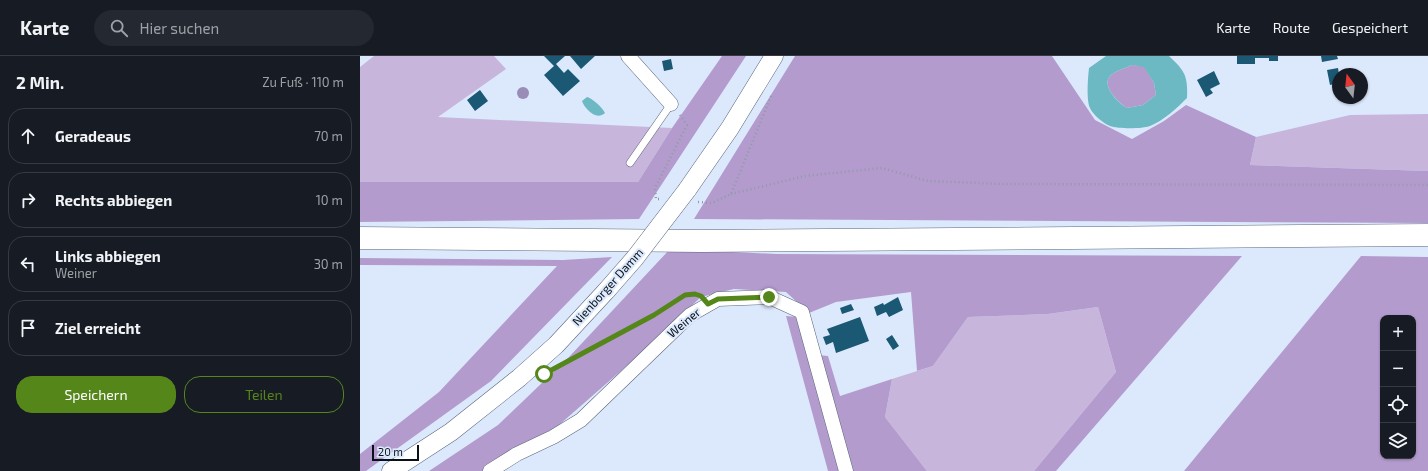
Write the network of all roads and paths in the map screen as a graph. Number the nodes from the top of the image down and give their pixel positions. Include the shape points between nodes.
1 (628, 56) edge
2 (774, 56) edge
3 (671, 104) joint
4 (630, 163) dead end
5 (1428, 185) edge
6 (731, 194) dead end
7 (1428, 236) edge
8 (360, 238) edge
9 (708, 304) junction
10 (558, 366) dead end
11 (391, 471) edge
12 (490, 471) edge
13 (846, 471) edge

1 - 3 street
2 - 11 street, Nienborger Damm, bridge via 730,128 687,190 607,290 556,345 519,378 450,432
3 - 4 lane
5 - 6 path via 1003,184 928,181 882,168 805,176
7 - 8 highway via 702,241
9 - 10 path via 701,296 685,295 654,315
9 - 12 street, Weiner via 690,315 581,420
9 - 13 street, Weiner via 718,299 769,297 802,312

